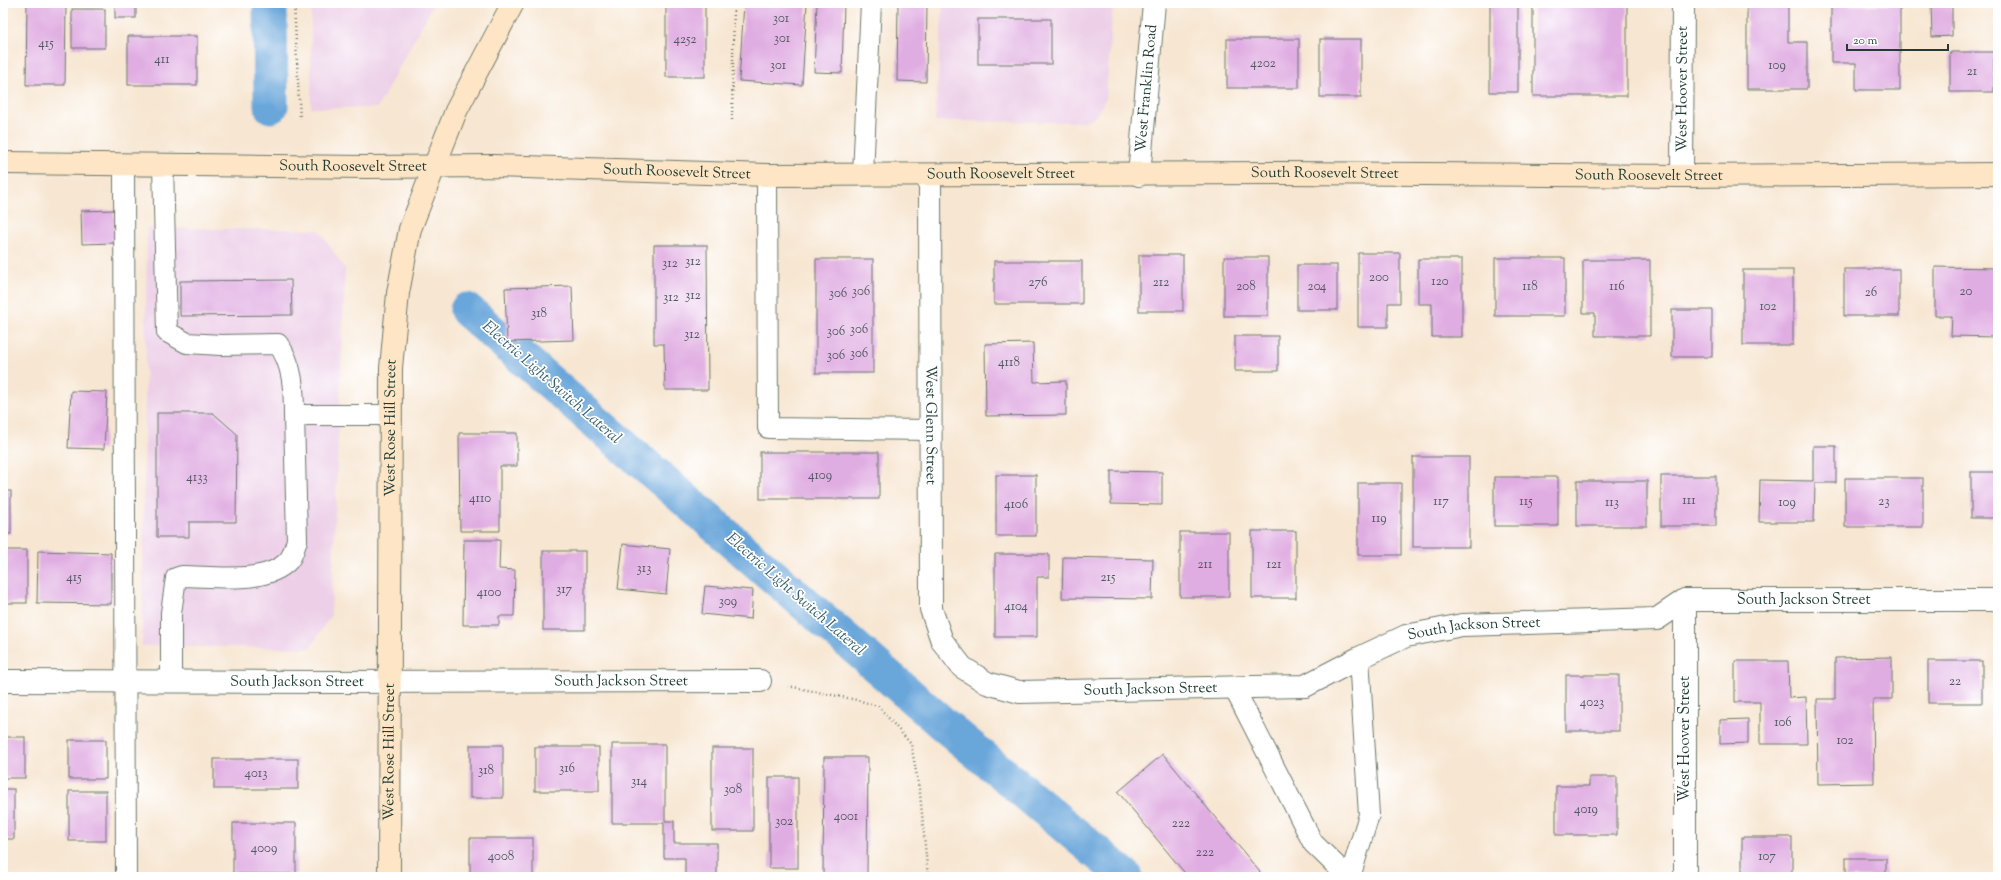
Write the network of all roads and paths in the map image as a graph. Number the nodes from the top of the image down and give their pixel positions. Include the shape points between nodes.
1 (294, 3) edge
2 (514, 3) edge
3 (734, 3) edge
4 (871, 3) edge
5 (1154, 3) edge
6 (1683, 3) edge
7 (300, 119) dead end
8 (732, 120) dead end
9 (3, 163) edge
10 (124, 164) junction
11 (164, 164) junction
12 (436, 166) junction
13 (863, 174) junction
14 (1998, 174) edge
15 (767, 175) junction
16 (930, 175) junction
17 (1139, 175) junction
18 (1682, 176) junction
19 (294, 415) junction
20 (391, 415) junction
21 (931, 430) junction
22 (1685, 600) junction
23 (1998, 600) edge
24 (1359, 658) junction
25 (962, 667) joint
26 (3, 681) edge
27 (125, 681) junction
28 (760, 681) joint
29 (171, 682) junction
30 (388, 682) junction
31 (1234, 688) junction
32 (126, 877) edge
33 (389, 877) edge
34 (928, 877) edge
35 (1349, 877) edge
36 (1685, 877) edge

1 - 7 path
2 - 12 street, West Rose Hill Street via 456,111
3 - 8 path
4 - 13 lane
5 - 17 street, West Franklin Road
6 - 18 street, West Hoover Street
9 - 10 street, South Roosevelt Street
10 - 11 street, South Roosevelt Street
10 - 27 lane
11 - 12 street, South Roosevelt Street
11 - 19 lane via 167,332 187,343 278,344 286,354 292,382
12 - 15 street, South Roosevelt Street
12 - 20 street, West Rose Hill Street via 410,229 398,293 391,368
13 - 15 street, South Roosevelt Street
13 - 16 street, South Roosevelt Street
14 - 18 street, South Roosevelt Street
15 - 21 lane via 768,428
16 - 17 street, South Roosevelt Street
16 - 21 street, West Glenn Street
17 - 18 street, South Roosevelt Street via 1290,173
19 - 20 lane
19 - 29 lane via 297,540 291,559 278,570 251,577 176,578 171,613
20 - 30 street, West Rose Hill Street
21 - 25 street, West Glenn Street via 931,609 942,641
22 - 23 street, South Jackson Street
22 - 24 street, South Jackson Street via 1657,619 1462,625 1406,636
22 - 36 street, West Hoover Street
24 - 31 street, South Jackson Street via 1305,686
24 - 35 lane via 1369,815
25 - 31 street, South Jackson Street via 987,684 1020,692
26 - 27 street, South Jackson Street
27 - 29 street, South Jackson Street
27 - 32 lane
28 - 30 street, South Jackson Street
28 - 34 path via 878,706 911,744 921,800
29 - 30 street, South Jackson Street
30 - 33 street, West Rose Hill Street
31 - 35 lane via 1313,843

